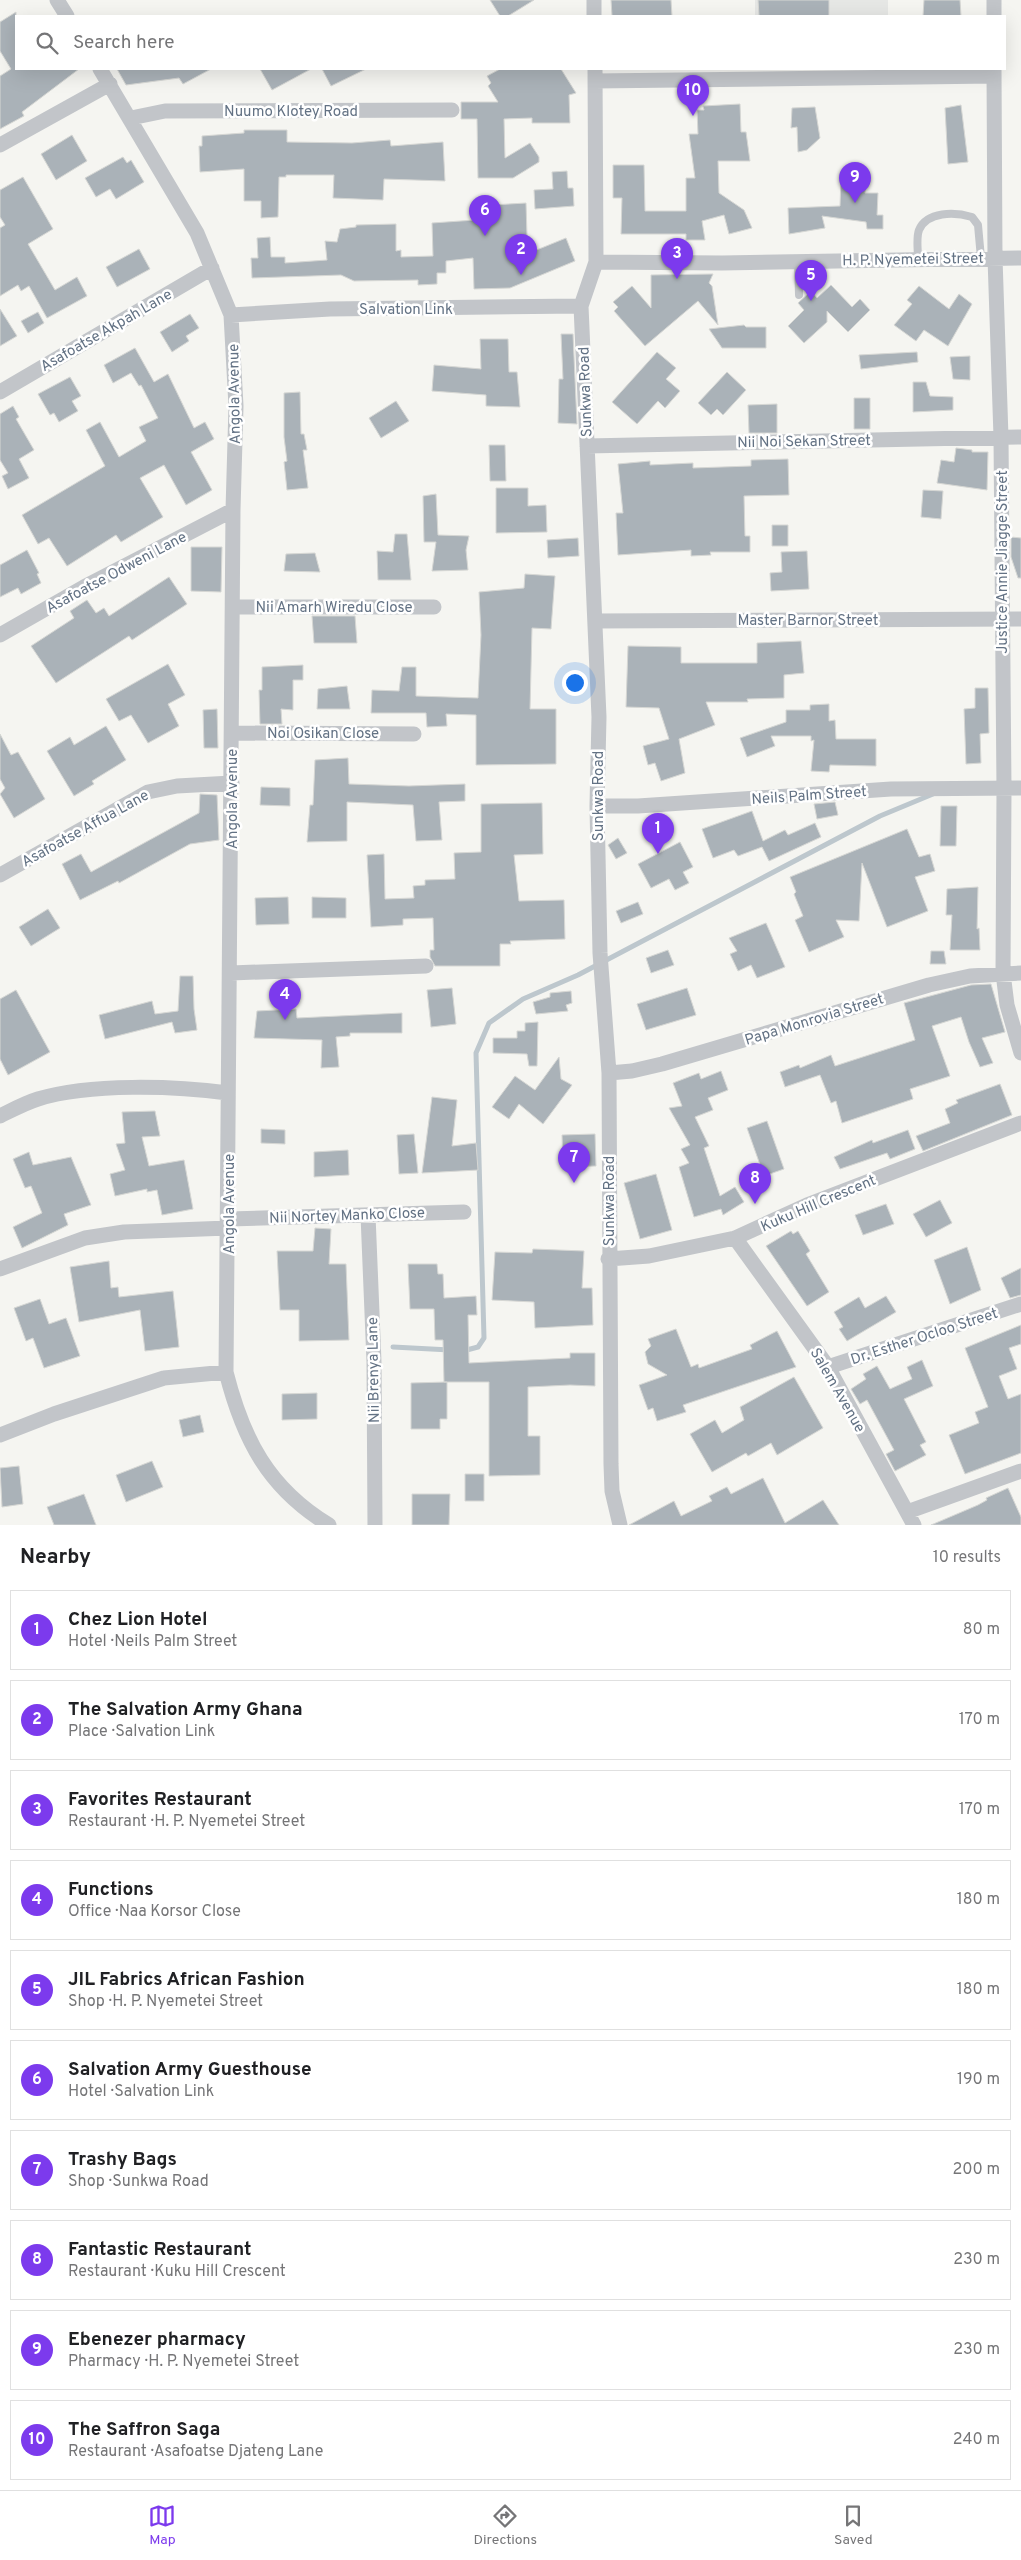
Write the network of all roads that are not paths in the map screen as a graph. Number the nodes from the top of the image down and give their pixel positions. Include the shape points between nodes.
1 (57, 0) edge
2 (594, 0) edge
3 (994, 0) edge
4 (66, 15) edge
5 (594, 15) edge
6 (994, 15) edge
7 (101, 70) edge
8 (994, 72) edge
9 (595, 75) edge
10 (110, 84) junction
11 (452, 110) dead end
12 (131, 118) junction
13 (0, 145) edge
14 (918, 258) junction
15 (988, 258) junction
16 (1021, 258) edge
17 (798, 261) junction
18 (596, 262) junction
19 (212, 268) junction
20 (799, 295) dead end
21 (582, 306) junction
22 (231, 316) junction
23 (0, 392) edge
24 (1001, 437) junction
25 (1021, 437) edge
26 (587, 446) junction
27 (233, 510) junction
28 (234, 607) junction
29 (434, 607) dead end
30 (1021, 619) edge
31 (1001, 620) junction
32 (595, 621) junction
33 (0, 635) edge
34 (232, 733) junction
35 (414, 734) dead end
36 (232, 783) junction
37 (1004, 788) junction
38 (1021, 788) edge
39 (597, 806) junction
40 (0, 875) edge
41 (426, 966) dead end
42 (1021, 972) edge
43 (231, 973) junction
44 (1003, 973) junction
45 (1021, 1053) edge
46 (609, 1073) junction
47 (228, 1093) junction
48 (0, 1116) edge
49 (1021, 1123) edge
50 (464, 1212) dead end
51 (368, 1215) junction
52 (229, 1223) junction
53 (735, 1238) junction
54 (608, 1259) junction
55 (0, 1269) edge
56 (1021, 1304) edge
57 (828, 1367) junction
58 (226, 1372) junction
59 (0, 1434) edge
60 (1021, 1471) edge
61 (910, 1519) edge
62 (305, 1520) edge
63 (328, 1525) edge
64 (375, 1525) edge
65 (620, 1525) edge

1 - 4 street
2 - 5 street
3 - 6 street
7 - 10 street, Angola Avenue
8 - 9 street
8 - 15 street, Justice Annie Jiagge Street
9 - 18 street, Sunkwa Road
10 - 12 street, Angola Avenue
10 - 13 street
11 - 12 street, Nuumo Klotey Road via 165,111
12 - 19 street, Angola Avenue via 197,233
14 - 15 street, H. P. Nyemetei Street
14 - 15 lane via 918,232 924,222 934,216 962,214 972,217 978,225
14 - 17 street, H. P. Nyemetei Street
15 - 16 street, H. P. Nyemetei Street
15 - 24 street, Justice Annie Jiagge Street
17 - 18 street, H. P. Nyemetei Street
17 - 20 lane
18 - 21 street, Sunkwa Road
19 - 22 street, Angola Avenue
19 - 23 street, Asafoatse Akpah Lane
21 - 22 street, Salvation Link via 330,309
21 - 26 street, Sunkwa Road
22 - 27 street, Angola Avenue via 236,406
24 - 25 street, Nii Noi Sekan Street
24 - 26 street, Nii Noi Sekan Street
24 - 31 street, Justice Annie Jiagge Street
26 - 32 street, Sunkwa Road
27 - 28 street, Angola Avenue
27 - 33 street, Asafoatse Odweni Lane via 84,587
28 - 29 street, Nii Amarh Wiredu Close
28 - 34 street, Angola Avenue
30 - 31 street, Master Barnor Street
31 - 32 street, Master Barnor Street
31 - 37 street, Justice Annie Jiagge Street
32 - 39 street, Sunkwa Road
34 - 35 street, Noi Osikan Close
34 - 36 street, Angola Avenue
36 - 40 street, Asafoatse Affua Lane via 177,786 148,792
36 - 43 street, Angola Avenue
37 - 38 street, Neils Palm Street
37 - 39 street, Neils Palm Street via 892,789
37 - 44 street, Justice Annie Jiagge Street
39 - 46 street, Sunkwa Road via 600,953
41 - 43 street
42 - 44 street, Papa Monrovia Street
43 - 47 street, Angola Avenue
44 - 45 street, Justice Annie Jiagge Street via 1007,1005
44 - 46 street, Papa Monrovia Street via 929,985 662,1064
46 - 54 street, Sunkwa Road
47 - 48 street via 190,1088 65,1092 37,1099
47 - 52 street, Angola Avenue
49 - 53 street, Kuku Hill Crescent via 807,1205
50 - 51 street, Nii Nortey Manko Close
51 - 52 street, Nii Nortey Manko Close
51 - 64 street, Nii Brenya Lane via 374,1362
52 - 55 street, Nii Nortey Manko Close via 85,1238
52 - 58 street, Angola Avenue
53 - 54 street, Kuku Hill Crescent via 649,1256
53 - 57 street, Salem Avenue
54 - 65 street, Sunkwa Road via 612,1492
56 - 57 street, Dr. Esther Ocloo Street
57 - 61 street, Salem Avenue
58 - 59 street via 164,1378
58 - 62 street, Angola Avenue via 236,1412 260,1460
60 - 61 street
62 - 63 street, Angola Avenue

